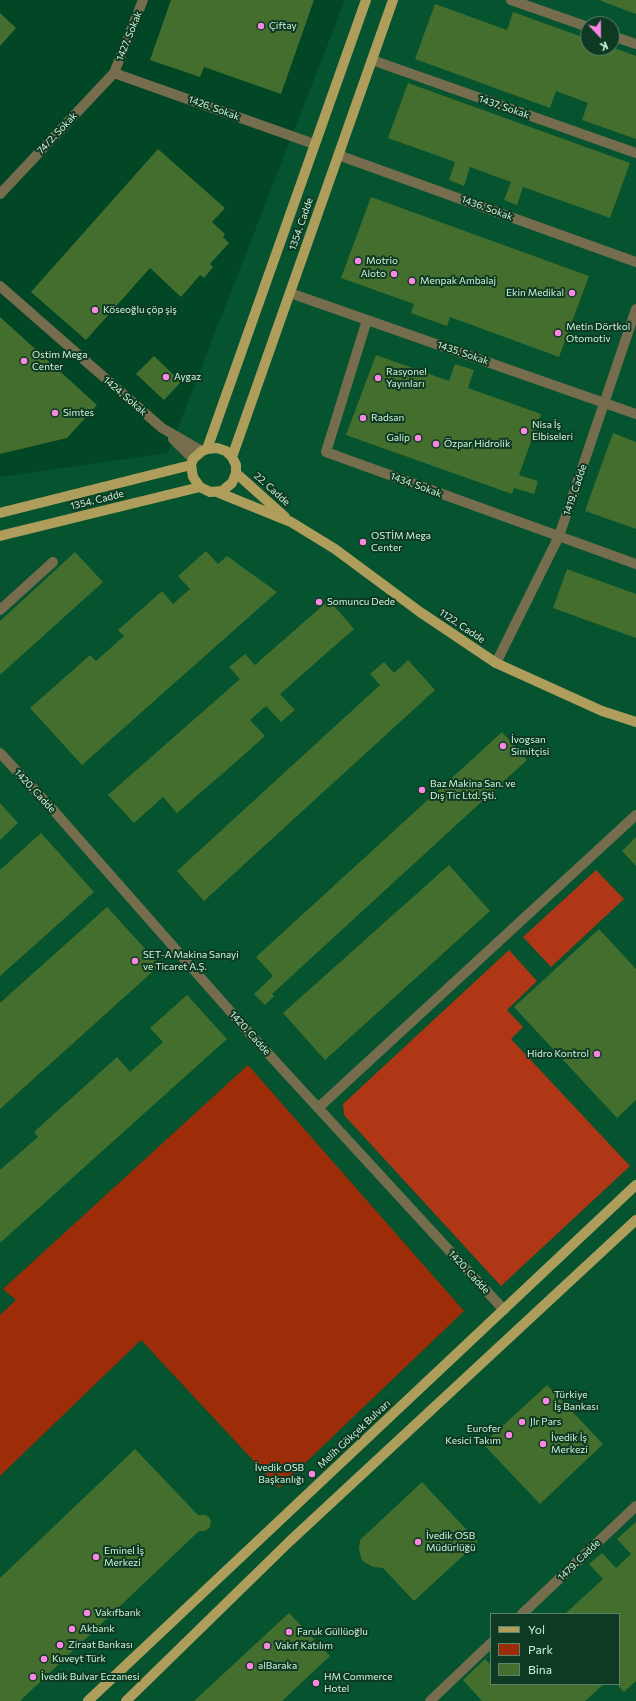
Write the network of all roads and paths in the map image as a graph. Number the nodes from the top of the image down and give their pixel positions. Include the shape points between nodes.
1 (144, 0) edge
2 (366, 0) edge
3 (393, 0) edge
4 (511, 0) edge
5 (580, 24) edge
6 (620, 39) edge
7 (636, 44) edge
8 (372, 60) junction
9 (114, 73) junction
10 (314, 144) junction
11 (636, 153) edge
12 (338, 155) junction
13 (0, 194) edge
14 (636, 262) edge
15 (0, 286) edge
16 (290, 293) junction
17 (636, 309) edge
18 (368, 320) junction
19 (604, 403) junction
20 (636, 414) edge
21 (162, 428) junction
22 (204, 450) junction
23 (232, 457) junction
24 (192, 462) junction
25 (236, 473) junction
26 (200, 487) junction
27 (217, 492) junction
28 (0, 513) edge
29 (291, 522) junction
30 (0, 536) edge
31 (559, 536) junction
32 (53, 562) dead end
33 (636, 564) edge
34 (0, 610) edge
35 (496, 663) junction
36 (636, 722) edge
37 (0, 753) edge
38 (636, 815) edge
39 (318, 1108) junction
40 (636, 1185) edge
41 (636, 1220) edge
42 (504, 1310) junction
43 (636, 1506) edge
44 (523, 1613) edge
45 (490, 1644) edge
46 (88, 1701) edge
47 (126, 1701) edge
48 (430, 1701) edge

1 - 9 street, 1427. Sokak
2 - 10 main road, 1354. Cadde
3 - 8 main road, 1354. Cadde
4 - 5 street
6 - 7 street
8 - 11 street, 1437. Sokak
8 - 12 main road, 1354. Cadde
9 - 10 street, 1426. Sokak
9 - 13 street, 74/2. Sokak
10 - 22 main road, 1354. Cadde
12 - 14 street, 1436. Sokak
12 - 16 main road, 1354. Cadde
15 - 21 street, 1424. Sokak
16 - 18 street, 1435. Sokak
16 - 23 main road, 1354. Cadde
17 - 19 street, 1419. Cadde
18 - 19 street, 1435. Sokak
18 - 31 street, 1434. Sokak via 326,452
19 - 20 street, 1435. Sokak
19 - 31 street, 1419. Cadde
21 - 22 street, 1424. Sokak
21 - 24 street
22 - 23 main road via 216,448 226,451
22 - 24 main road, 1354. Cadde
23 - 25 main road
24 - 26 main road via 193,477
24 - 28 main road, 1354. Cadde
25 - 27 main road via 232,483
25 - 29 main road, 22. Cadde
26 - 27 main road
26 - 30 main road, 1354. Cadde
27 - 29 main road
29 - 35 main road, 1122. Cadde via 335,549 420,612
31 - 33 street, 1434. Sokak
31 - 35 street, 1419. Cadde
32 - 34 street
35 - 36 main road, 1122. Cadde via 602,711
37 - 39 street, 1420. Cadde
38 - 39 street
39 - 42 street, 1420. Cadde
40 - 42 main road, Melih Gökçek Bulvarı
41 - 47 main road via 290,1541
42 - 46 main road, Melih Gökçek Bulvarı
43 - 44 street, 1479. Cadde
45 - 48 street

